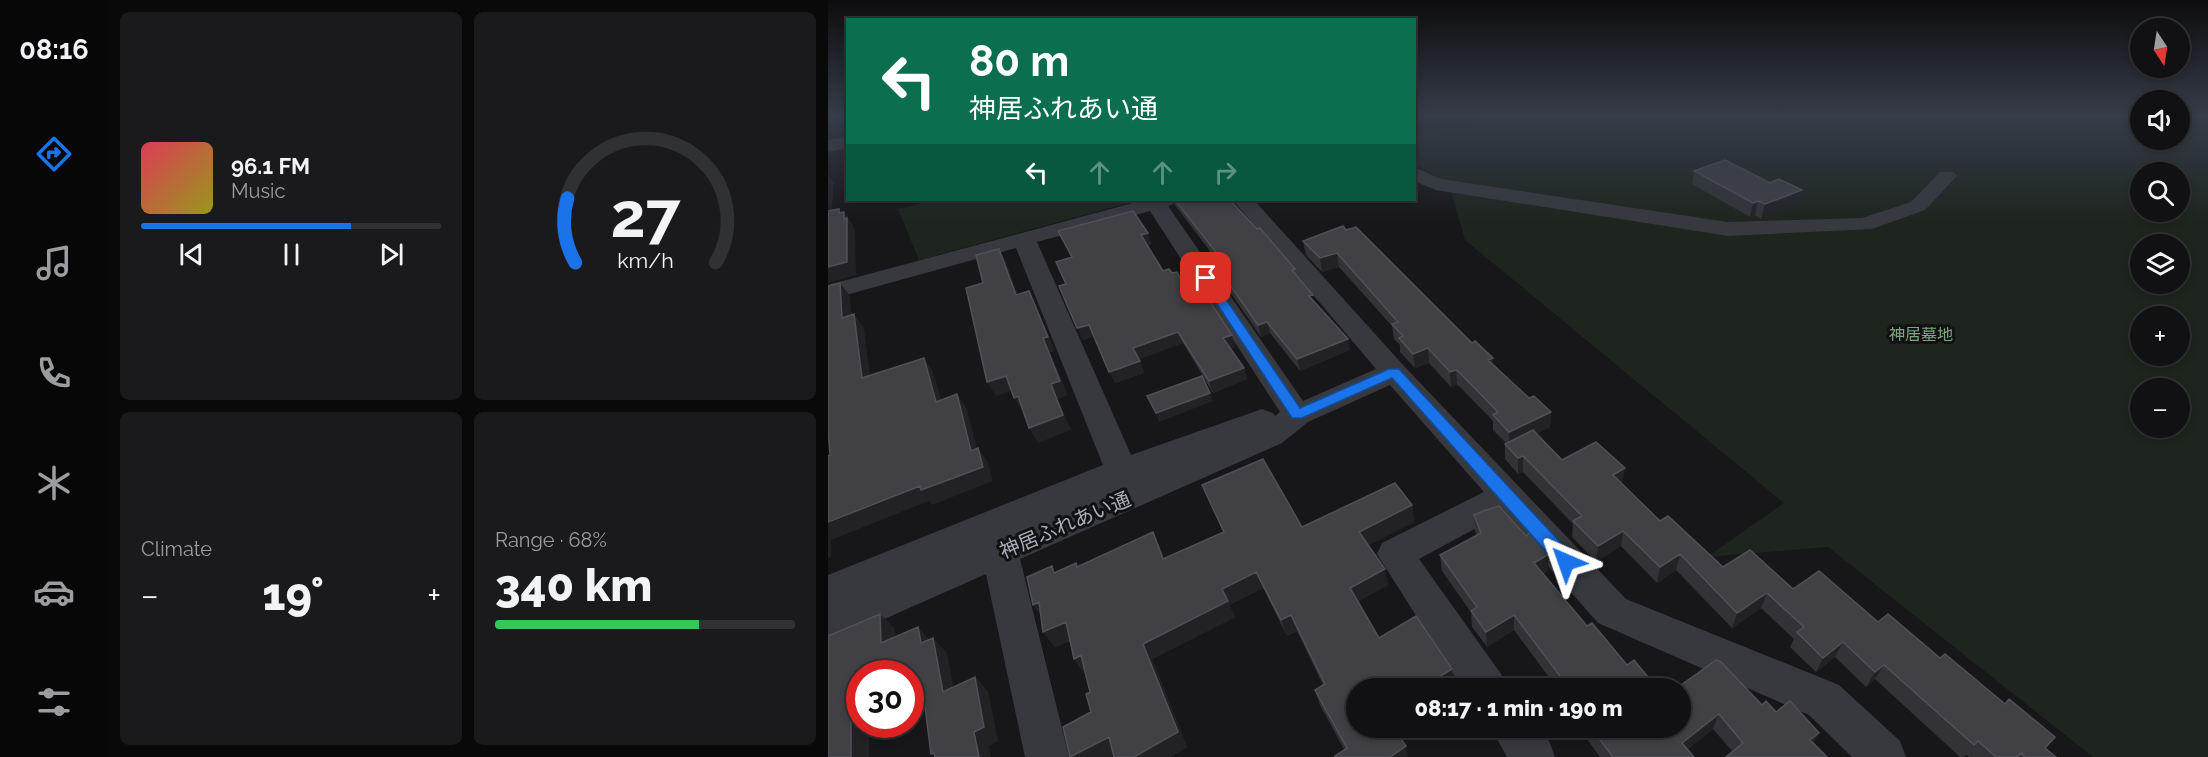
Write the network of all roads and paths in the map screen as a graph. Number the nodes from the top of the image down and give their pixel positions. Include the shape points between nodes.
1 (1416, 174) edge
2 (1947, 176) dead end
3 (1160, 201) edge
4 (1244, 201) edge
5 (1024, 239) junction
6 (828, 293) edge
7 (1394, 372) junction
8 (1297, 415) junction
9 (1127, 484) junction
10 (1506, 496) junction
11 (1000, 553) junction
12 (828, 592) edge
13 (828, 626) edge
14 (1479, 678) edge
15 (1520, 738) edge
16 (1047, 757) edge
17 (1533, 757) edge
18 (1884, 757) edge

1 - 2 street via 1436,184 1728,228 1864,224 1918,206
3 - 5 street
3 - 8 street
4 - 7 street
5 - 6 street
5 - 9 street
7 - 8 street, 神居ふれあい通
7 - 10 street
8 - 9 street, 神居ふれあい通 via 1271,435
9 - 11 street, 神居ふれあい通
9 - 12 street, 神居ふれあい通
10 - 14 street via 1395,554
10 - 18 street via 1612,611 1824,700
11 - 13 street, 神居ふれあい通
11 - 16 street
15 - 17 street

